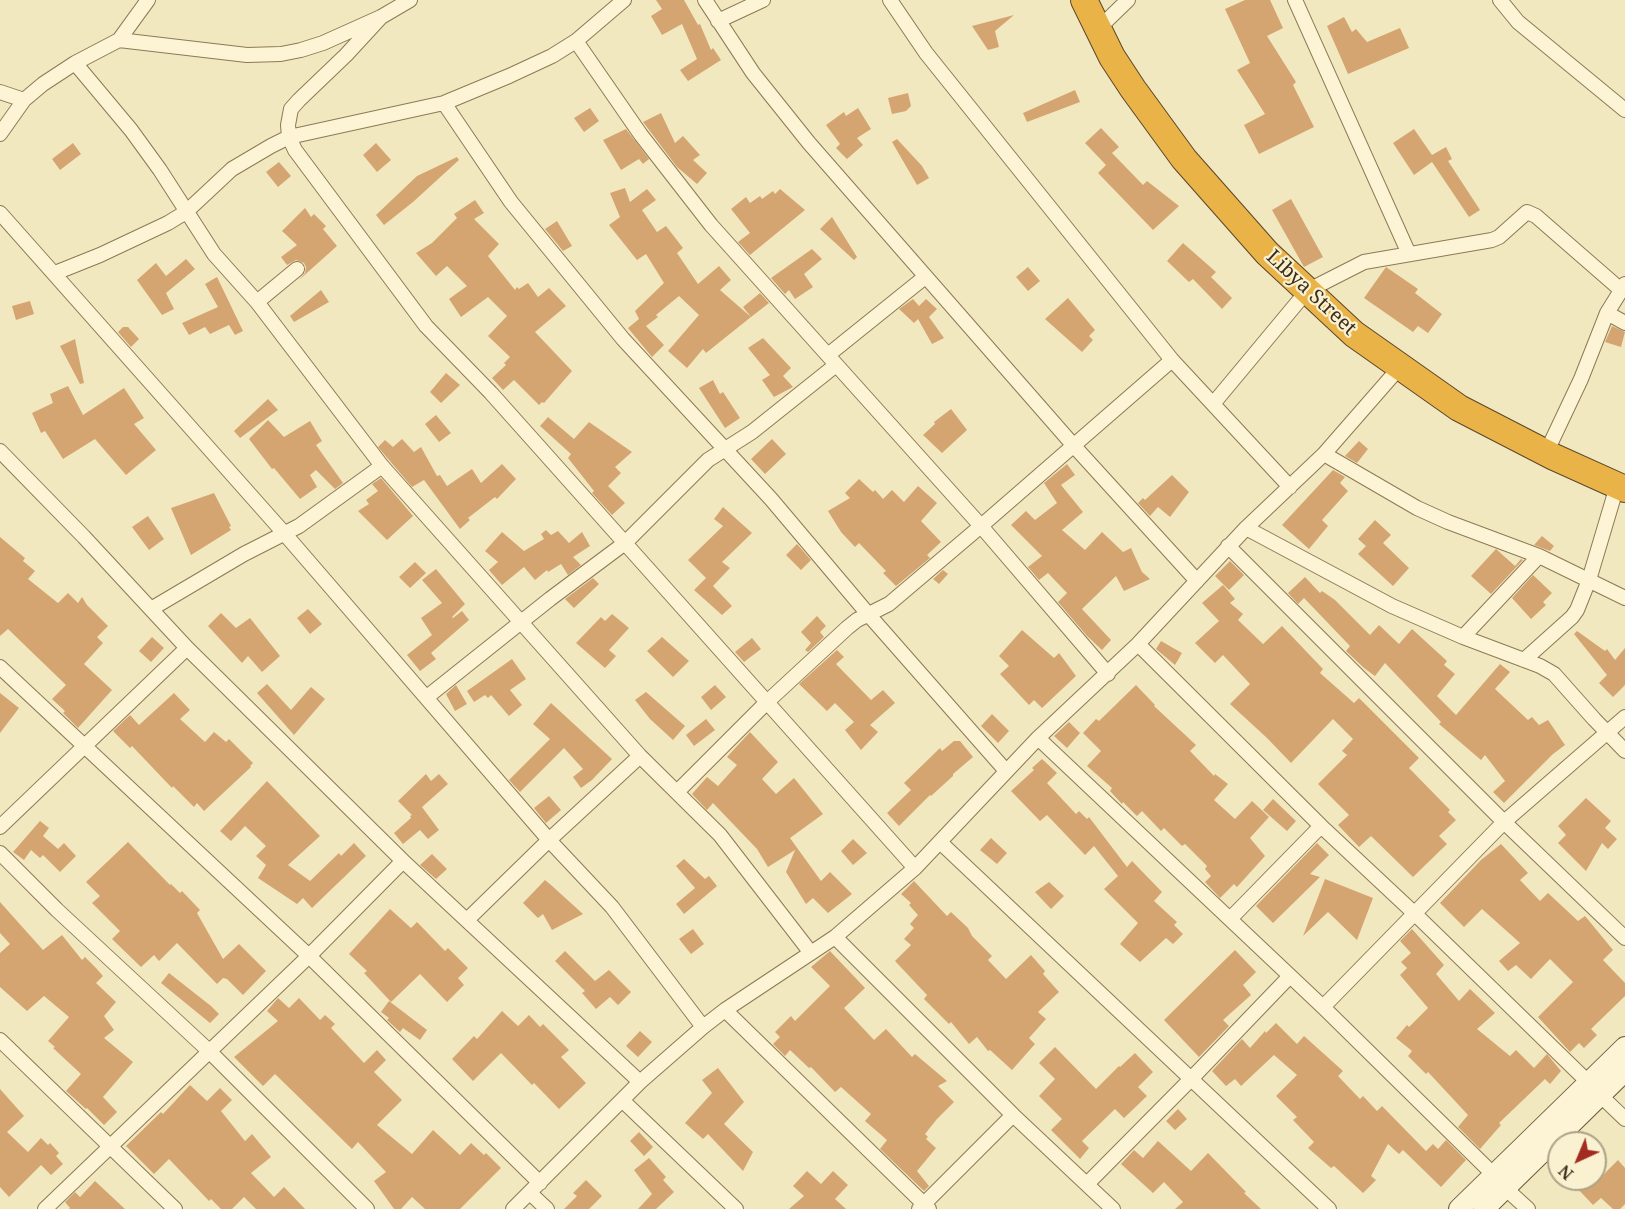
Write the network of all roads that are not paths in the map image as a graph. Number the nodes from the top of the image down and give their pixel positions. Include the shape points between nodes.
1 (148, 0) edge
2 (410, 0) edge
3 (624, 0) edge
4 (705, 0) edge
5 (763, 0) edge
6 (890, 0) edge
7 (1084, 0) edge
8 (1128, 0) edge
9 (1295, 0) edge
10 (1500, 0) edge
11 (381, 17) junction
12 (718, 21) junction
13 (1098, 29) junction
14 (119, 40) junction
15 (576, 41) junction
16 (75, 63) junction
17 (0, 92) edge
18 (24, 100) junction
19 (444, 103) junction
20 (1625, 110) edge
21 (0, 134) edge
22 (289, 137) junction
23 (186, 212) junction
24 (0, 213) edge
25 (1409, 255) junction
26 (297, 269) dead end
27 (55, 273) junction
28 (925, 277) junction
29 (1623, 287) edge
30 (1308, 291) junction
31 (257, 302) junction
32 (1607, 313) junction
33 (1625, 323) edge
34 (832, 360) junction
35 (1172, 360) junction
36 (1400, 367) junction
37 (1213, 404) junction
38 (1074, 446) junction
39 (724, 449) junction
40 (1546, 453) junction
41 (1324, 454) junction
42 (2, 456) edge
43 (382, 466) junction
44 (1290, 486) junction
45 (1621, 487) edge
46 (981, 526) junction
47 (1246, 528) junction
48 (284, 533) junction
49 (625, 543) junction
50 (1228, 546) junction
51 (1539, 556) junction
52 (1589, 580) junction
53 (1197, 581) junction
54 (1625, 598) edge
55 (151, 609) junction
56 (868, 614) junction
57 (520, 623) junction
58 (1463, 637) junction
59 (1138, 644) junction
60 (187, 648) junction
61 (1524, 660) junction
62 (0, 667) edge
63 (1108, 674) junction
64 (427, 697) junction
65 (767, 702) junction
66 (1625, 717) edge
67 (1607, 733) junction
68 (1038, 738) junction
69 (85, 747) junction
70 (1625, 751) edge
71 (640, 756) junction
72 (1006, 771) junction
73 (677, 792) junction
74 (1504, 822) junction
75 (1321, 826) junction
76 (0, 827) edge
77 (549, 840) junction
78 (940, 843) junction
79 (0, 853) edge
80 (403, 861) junction
81 (915, 868) junction
82 (1414, 913) junction
83 (1230, 919) junction
84 (467, 920) junction
85 (836, 937) junction
86 (1625, 938) edge
87 (811, 953) junction
88 (309, 956) junction
89 (1290, 976) junction
90 (1323, 1007) junction
91 (725, 1010) junction
92 (703, 1027) junction
93 (0, 1040) edge
94 (1625, 1047) edge
95 (209, 1051) junction
96 (1625, 1071) edge
97 (1191, 1079) junction
98 (640, 1082) junction
99 (1594, 1089) junction
100 (622, 1101) junction
101 (1012, 1115) junction
102 (1625, 1119) edge
103 (111, 1147) junction
104 (1499, 1182) junction
105 (1087, 1184) junction
106 (535, 1188) junction
107 (1106, 1206) edge
108 (924, 1208) edge
109 (45, 1209) edge
110 (175, 1209) edge
111 (367, 1209) edge
112 (513, 1209) edge
113 (547, 1209) edge
114 (736, 1209) edge
115 (1329, 1209) edge
116 (1459, 1209) edge
117 (1484, 1209) edge
118 (1528, 1209) edge

1 - 14 street
2 - 11 street
3 - 15 street
4 - 12 street
5 - 12 street
6 - 35 street via 926,53
7 - 13 highway, Libya Street
8 - 13 street
9 - 25 street
10 - 20 street via 1518,22
11 - 14 street via 323,43 281,54 247,55
11 - 22 street via 299,100 289,116
12 - 28 street via 778,106
13 - 30 highway, Libya Street via 1133,89 1184,159 1267,253
14 - 16 street
15 - 19 street via 552,56
15 - 34 street via 696,206
16 - 18 street
16 - 23 street via 170,183
17 - 18 street
18 - 21 street
19 - 22 street
19 - 39 street via 511,202 552,254
22 - 23 street via 232,169
22 - 49 street via 426,326
23 - 27 street via 140,237
23 - 31 street via 214,254
24 - 27 street
25 - 29 street via 1492,240 1529,213
25 - 30 street via 1364,262
26 - 31 street
27 - 48 street
28 - 34 street
28 - 38 street
29 - 32 street
30 - 36 highway, Libya Street via 1354,334
30 - 37 street
31 - 43 street
32 - 33 street
32 - 40 street
34 - 39 street via 747,436
34 - 46 street
35 - 37 street
35 - 38 street
36 - 40 highway, Libya Street via 1459,408
36 - 41 street
37 - 44 street
38 - 46 street
38 - 53 street
39 - 49 street
39 - 56 street
40 - 45 highway, Libya Street
41 - 44 street
41 - 51 street via 1417,508
42 - 55 street
43 - 48 street
43 - 57 street
44 - 47 street
45 - 52 street
46 - 56 street via 889,604
46 - 63 street
47 - 50 street
47 - 58 street via 1392,606
48 - 55 street
48 - 64 street
49 - 57 street
49 - 65 street
50 - 53 street
50 - 74 street
51 - 52 street
51 - 58 street
52 - 54 street
52 - 61 street via 1572,617
53 - 59 street
55 - 60 street
56 - 65 street via 847,628
56 - 72 street
57 - 64 street
57 - 71 street
58 - 61 street
59 - 63 street
59 - 75 street
60 - 69 street
60 - 80 street
61 - 67 street via 1560,679
62 - 69 street
63 - 68 street
64 - 77 street
65 - 73 street
65 - 81 street
66 - 67 street
67 - 70 street
67 - 74 street
68 - 72 street
68 - 83 street
69 - 76 street
69 - 88 street
71 - 73 street
71 - 77 street
72 - 78 street
73 - 87 street via 720,835
74 - 82 street
74 - 86 street
75 - 82 street
75 - 83 street
77 - 84 street
77 - 92 street via 612,907
78 - 81 street
78 - 97 street
79 - 95 street
80 - 84 street
80 - 88 street
81 - 85 street
82 - 90 street
82 - 99 street
83 - 89 street
84 - 98 street
85 - 87 street
85 - 101 street
87 - 91 street
88 - 95 street
88 - 106 street
89 - 90 street
89 - 97 street
90 - 104 street
91 - 92 street
91 - 108 street
92 - 98 street
93 - 103 street
94 - 99 main road
95 - 103 street
95 - 111 street
96 - 99 main road
97 - 105 street
97 - 115 street
98 - 100 street
99 - 102 street
99 - 104 main road
100 - 106 street
100 - 114 street
101 - 105 street
101 - 108 street
103 - 109 street
103 - 110 street
104 - 116 main road
104 - 117 main road
104 - 118 street
105 - 107 street
106 - 112 street
106 - 113 street

